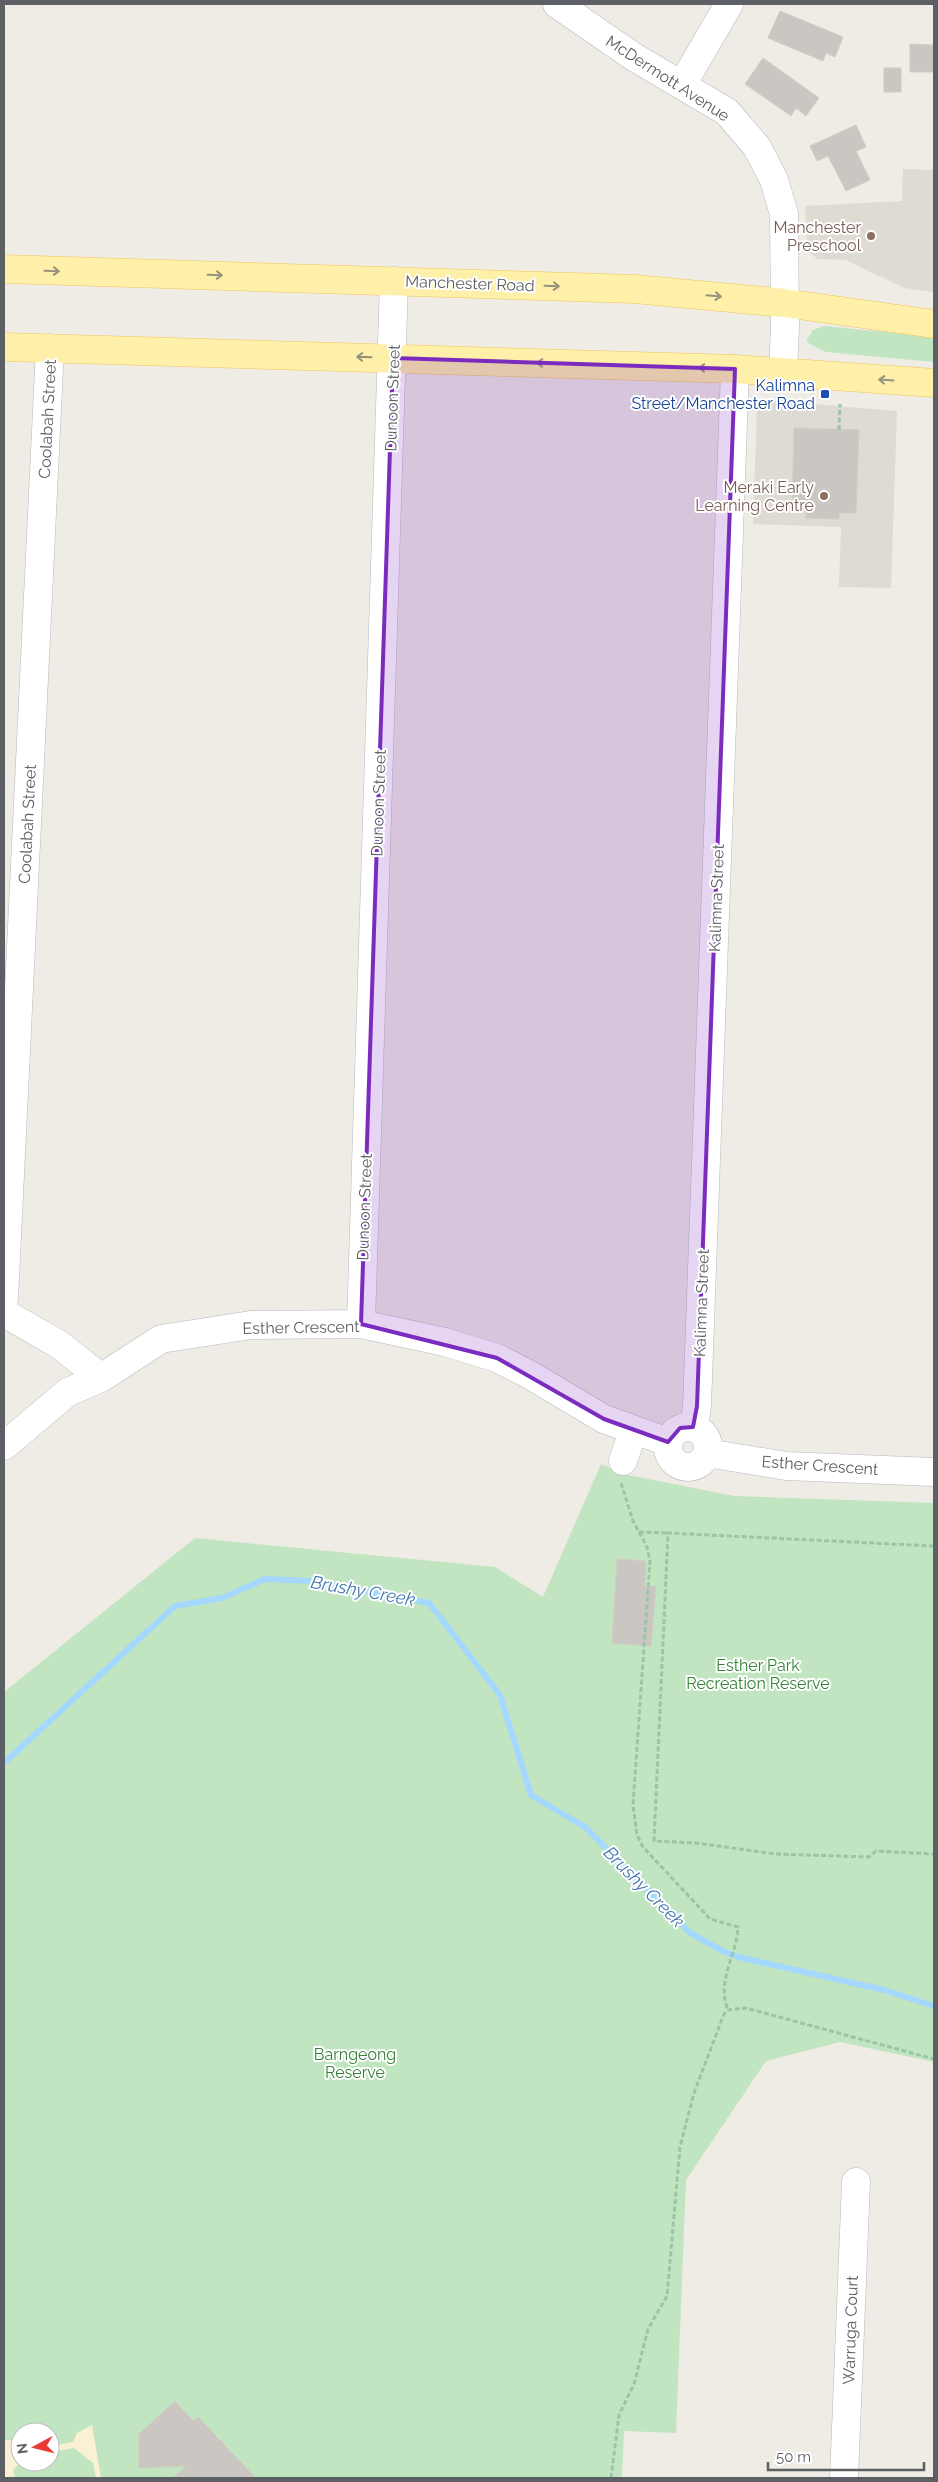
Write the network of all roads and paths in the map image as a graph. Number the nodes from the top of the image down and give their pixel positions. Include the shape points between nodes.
1 (557, 4) edge
2 (729, 4) edge
3 (682, 85) junction
4 (4, 269) edge
5 (394, 281) junction
6 (784, 304) junction
7 (934, 324) edge
8 (4, 347) edge
9 (50, 348) junction
10 (393, 358) junction
11 (735, 369) junction
12 (782, 371) junction
13 (934, 383) edge
14 (840, 404) dead end
15 (839, 430) dead end
16 (4, 1300) edge
17 (4, 1313) edge
18 (360, 1324) junction
19 (101, 1378) junction
20 (694, 1428) junction
21 (633, 1431) junction
22 (668, 1442) junction
23 (4, 1446) edge
24 (707, 1453) junction
25 (623, 1461) joint
26 (934, 1472) edge
27 (639, 1532) junction
28 (668, 1533) junction
29 (934, 1546) edge
30 (934, 1854) edge
31 (728, 2010) junction
32 (934, 2059) edge
33 (856, 2182) dead end
34 (611, 2478) edge
35 (844, 2478) edge

1 - 3 street, McDermott Avenue via 634,57
2 - 3 street
3 - 6 street, McDermott Avenue via 727,112 758,147 774,180 784,214
4 -> 5 main road, Manchester Road
5 -> 6 main road, Manchester Road via 635,289
5 - 10 street, Dunoon Street
6 - 7 main road, Manchester Road
6 - 12 street, McDermott Avenue
8 - 9 main road
10 -> 9 main road
9 - 16 street, Coolabah Street
11 -> 10 main road
10 - 18 street, Dunoon Street
11 - 12 main road
11 - 20 street, Kalimna Street
13 -> 12 main road
14 - 15 path
17 - 19 street via 60,1345
18 - 19 street, Esther Crescent via 251,1325 161,1339
18 - 21 street, Esther Crescent via 445,1342 497,1358 604,1419
19 - 23 street, Esther Crescent via 68,1392
20 - 22 street via 680,1428
20 - 24 street via 704,1434
21 - 22 street, Esther Crescent
21 - 25 street
22 - 24 street via 670,1456 680,1465 694,1466
24 - 26 street, Esther Crescent via 786,1466
25 - 27 path via 620,1481
27 - 28 path
27 - 31 path via 650,1561 633,1805 637,1835 643,1847 710,1919 738,1927 726,1974 724,2002
28 - 29 path
28 - 30 path via 654,1841 776,1854 869,1858 876,1851
31 - 32 path via 746,2008
31 - 34 path via 694,2093 680,2147 667,2296 648,2329 634,2384 619,2415
33 - 35 street, Warruga Court

